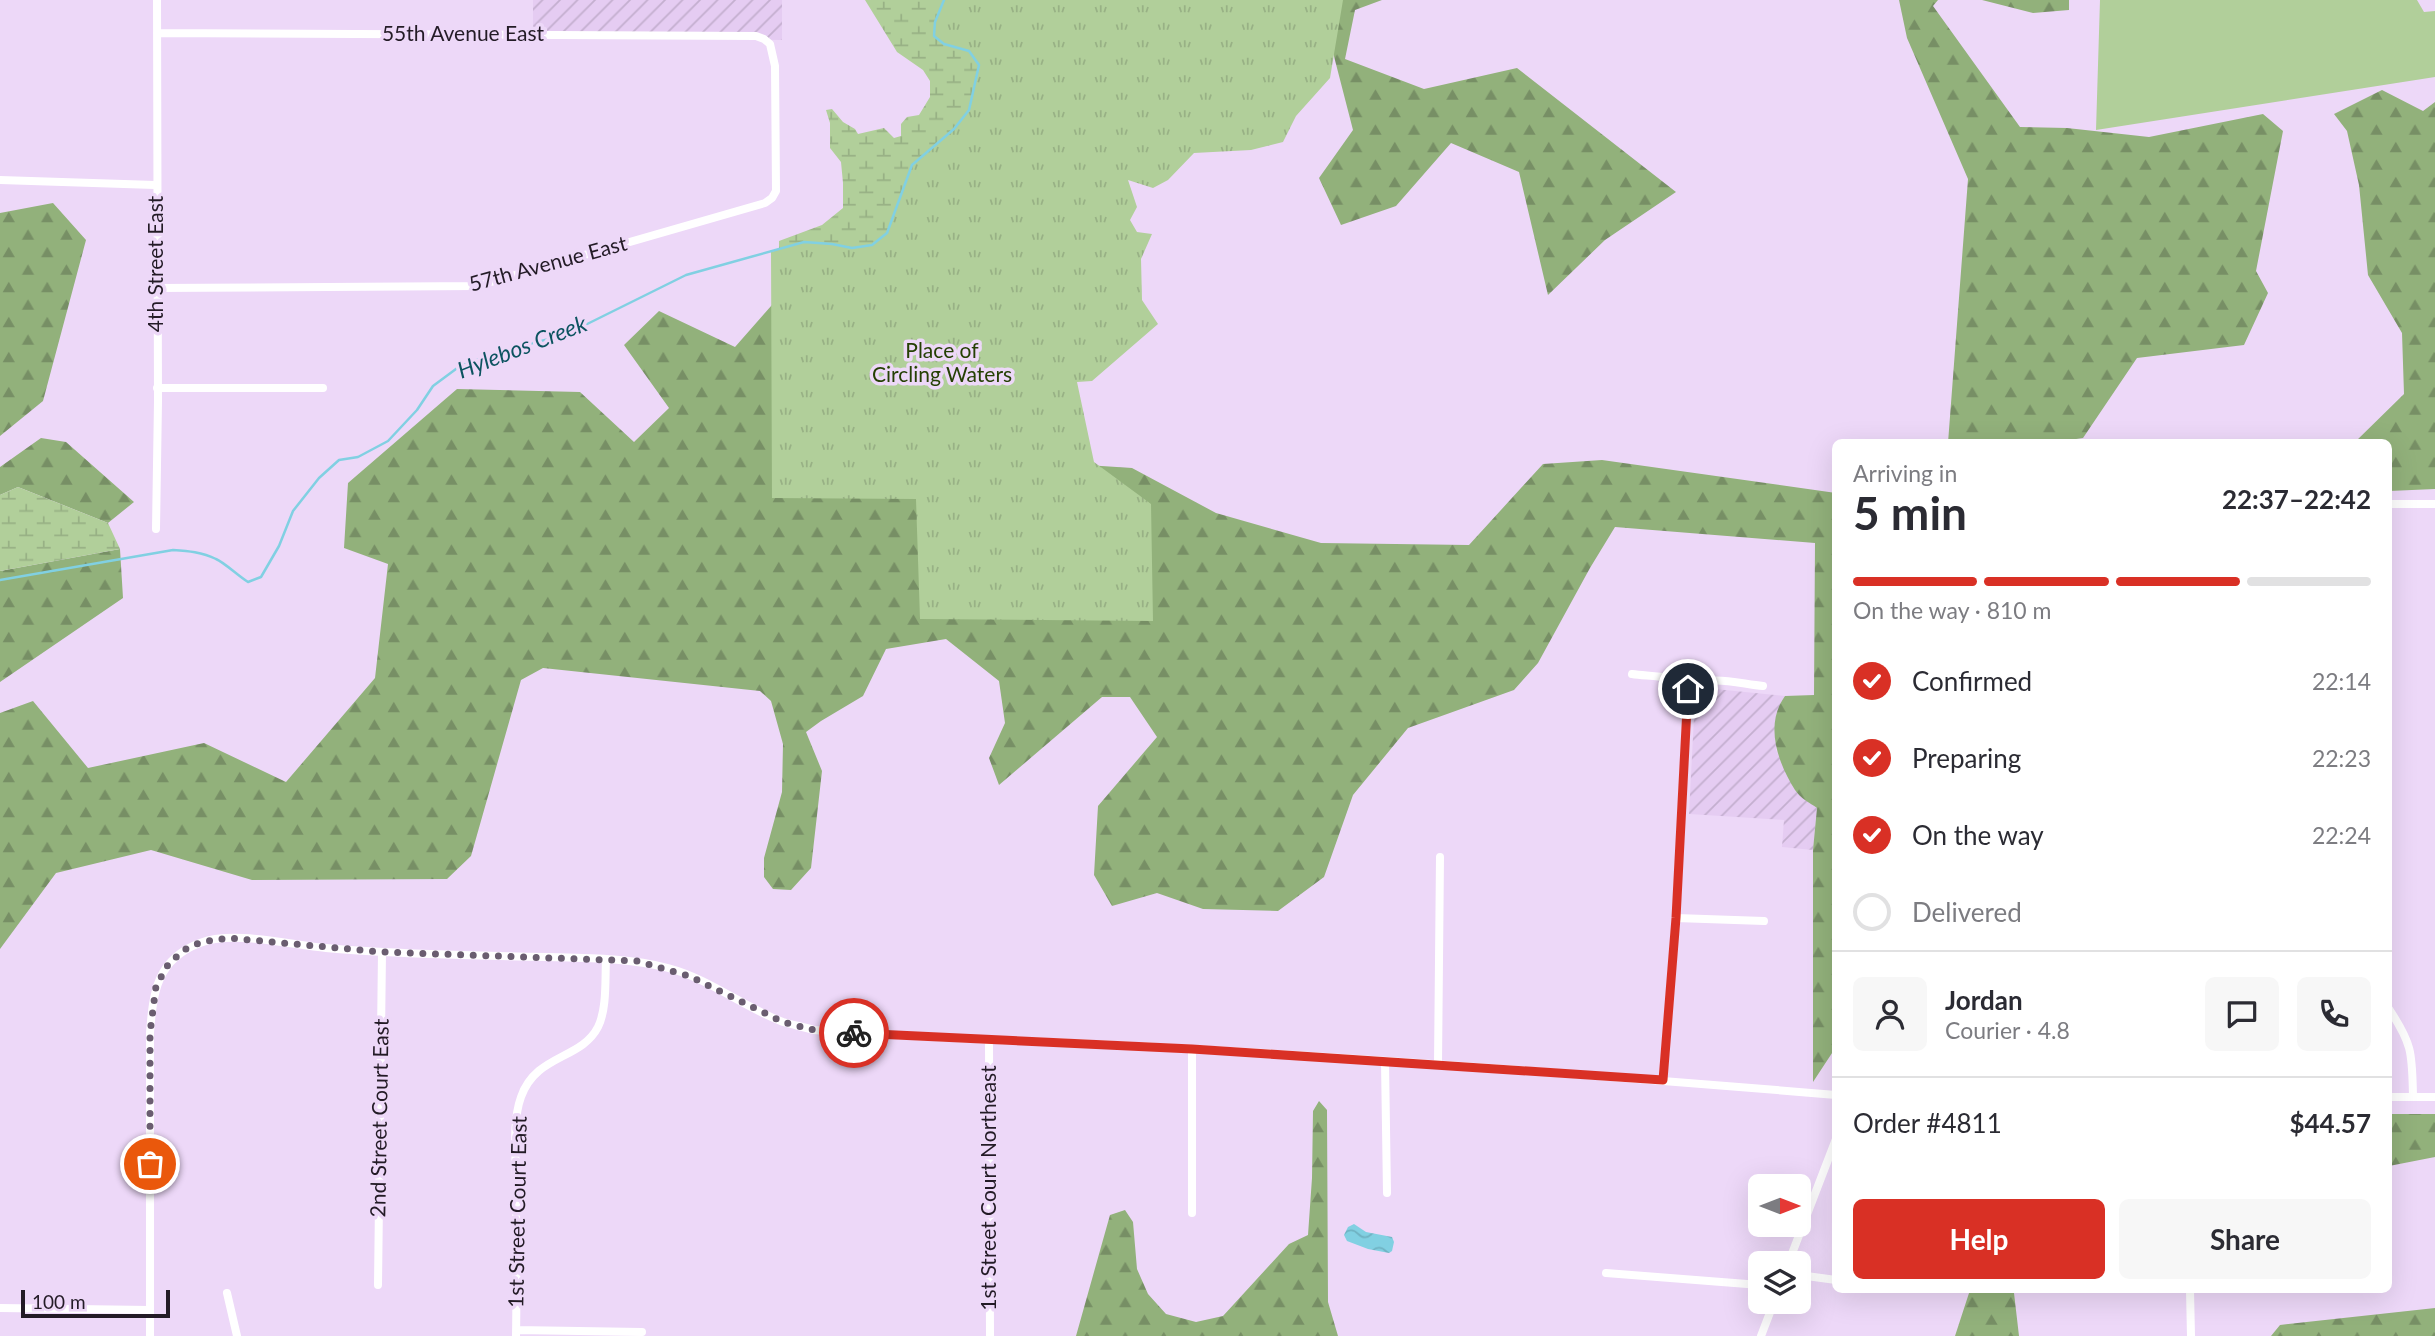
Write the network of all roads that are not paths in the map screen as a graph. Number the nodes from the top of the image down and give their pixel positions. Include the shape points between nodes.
1 (157, 0) edge
2 (157, 33) junction
3 (767, 41) joint
4 (0, 180) edge
5 (155, 185) junction
6 (156, 288) junction
7 (157, 388) junction
8 (323, 388) dead end
9 (2392, 504) edge
10 (2435, 504) edge
11 (156, 529) dead end
12 (1632, 674) dead end
13 (1763, 686) dead end
14 (1688, 689) junction
15 (1440, 857) dead end
16 (1676, 918) junction
17 (1764, 921) dead end
18 (382, 952) junction
19 (606, 959) junction
20 (2392, 1014) edge
21 (989, 1040) junction
22 (1192, 1049) junction
23 (1385, 1062) junction
24 (1438, 1064) junction
25 (1663, 1080) junction
26 (1832, 1095) edge
27 (2413, 1096) junction
28 (2392, 1097) edge
29 (2435, 1097) edge
30 (1832, 1149) edge
31 (1387, 1193) dead end
32 (1192, 1213) dead end
33 (1793, 1251) edge
34 (1606, 1273) dead end
35 (1811, 1277) edge
36 (1832, 1279) edge
37 (1748, 1283) edge
38 (377, 1285) dead end
39 (227, 1293) dead end
40 (2190, 1293) edge
41 (0, 1308) edge
42 (150, 1310) junction
43 (1769, 1314) edge
44 (642, 1332) dead end
45 (516, 1333) edge
46 (150, 1336) edge
47 (237, 1336) edge
48 (990, 1336) edge
49 (1761, 1336) edge
50 (2191, 1336) edge

1 - 2 street, 4th Street East
2 - 3 street, 55th Avenue East via 729,34
2 - 5 street, 4th Street East
3 - 6 street, 57th Avenue East via 775,66 776,191 765,203 477,286
4 - 5 street
5 - 6 street, 4th Street East
6 - 7 street, 4th Street East
7 - 8 street
7 - 11 street, 4th Street East
9 - 10 street
12 - 14 street via 1674,679
13 - 14 street via 1712,680
14 - 16 street
15 - 24 street
16 - 17 street
16 - 25 street
18 - 19 street
18 - 38 street, 2nd Street Court East
18 - 42 street via 228,938 187,948 169,963 156,986 150,1033
19 - 21 street via 671,969 783,1022 814,1030
19 - 45 street, 1st Street Court East via 598,1027 583,1044 545,1065 521,1097 516,1141
20 - 27 street via 2408,1041
21 - 22 street
21 - 48 street, 1st Street Court Northeast
22 - 23 street
22 - 32 street
23 - 24 street
23 - 31 street
24 - 25 street
25 - 26 street
27 - 28 street
27 - 29 street
30 - 33 street
34 - 37 street
35 - 36 street
39 - 47 street
40 - 50 street
41 - 42 street
42 - 46 street
43 - 49 street
44 - 45 street

